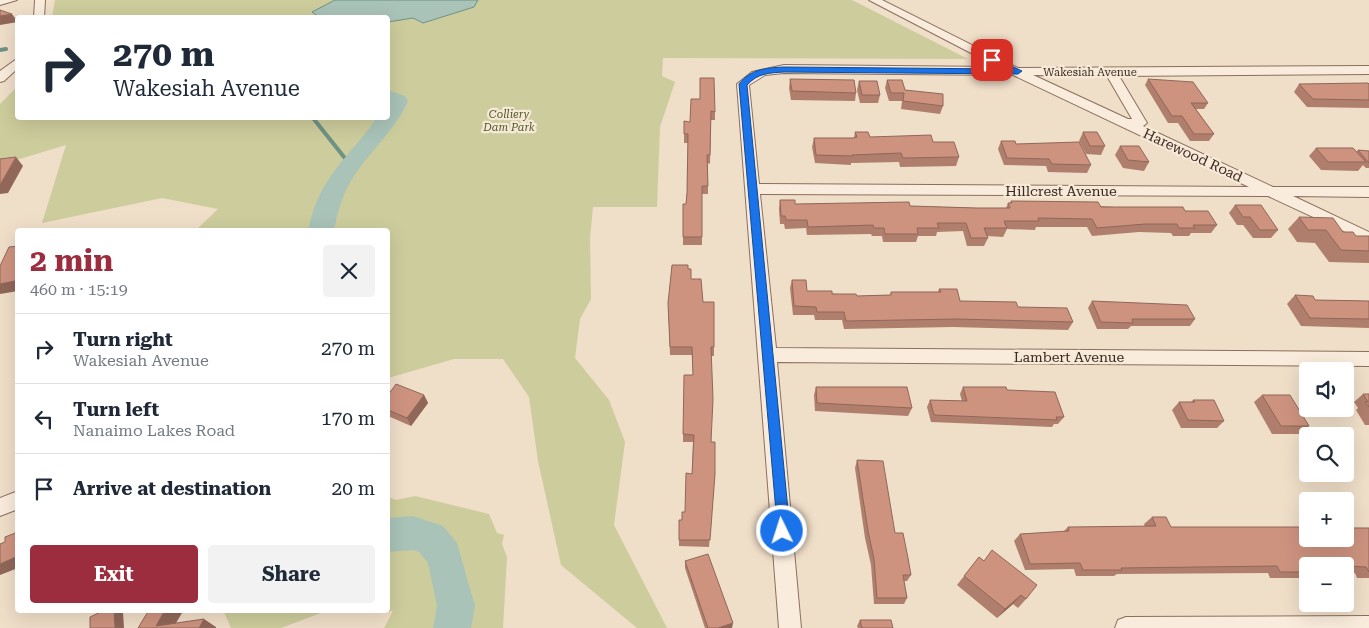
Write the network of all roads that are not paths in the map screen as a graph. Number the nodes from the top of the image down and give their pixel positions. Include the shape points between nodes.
1 (12, 0) edge
2 (40, 0) edge
3 (874, 0) edge
4 (0, 2) edge
5 (40, 15) edge
6 (15, 64) edge
7 (1369, 70) edge
8 (1018, 71) junction
9 (1069, 72) junction
10 (1111, 72) junction
11 (0, 78) edge
12 (1060, 91) junction
13 (1127, 123) junction
14 (753, 189) junction
15 (1272, 192) junction
16 (1369, 192) edge
17 (1369, 238) edge
18 (768, 355) junction
19 (1369, 359) edge
20 (15, 501) edge
21 (0, 507) edge
22 (790, 628) edge
23 (1126, 628) edge
24 (1369, 628) edge

1 - 4 street
2 - 5 street
3 - 8 street, Harewood Road
6 - 11 street
7 - 10 street, Wakesiah Avenue
8 - 9 street, Wakesiah Avenue
8 - 12 street, Harewood Road
8 - 14 street, Wakesiah Avenue via 762,71 743,84
9 - 10 street, Wakesiah Avenue
9 - 12 street via 1059,73 1054,78
10 - 13 street via 1140,123
12 - 13 street, Harewood Road
13 - 15 street, Harewood Road
14 - 15 street, Hillcrest Avenue
14 - 18 street
15 - 16 street, Hillcrest Avenue
15 - 17 street, Harewood Road
18 - 19 street, Lambert Avenue
18 - 22 street
20 - 21 street
23 - 24 street

